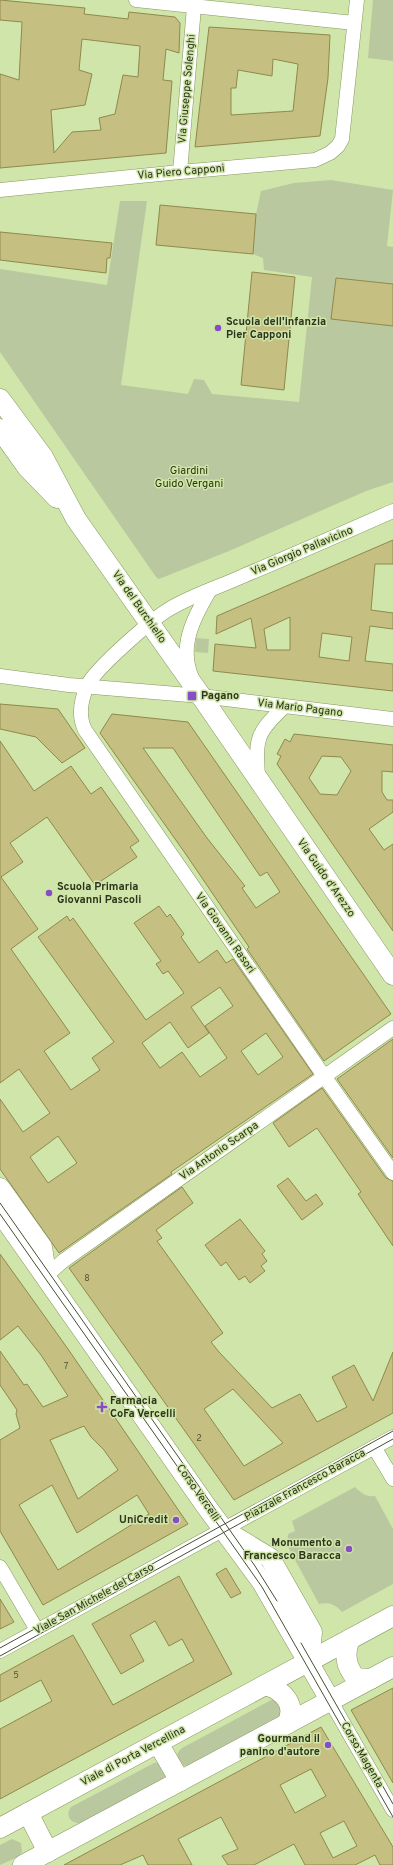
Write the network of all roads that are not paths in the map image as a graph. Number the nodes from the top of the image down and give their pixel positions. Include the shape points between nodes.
1 (136, 0) edge
2 (357, 0) edge
3 (194, 6) junction
4 (354, 23) junction
5 (180, 172) junction
6 (0, 190) edge
7 (0, 399) edge
8 (0, 429) edge
9 (393, 511) edge
10 (76, 519) junction
11 (210, 590) junction
12 (150, 622) junction
13 (0, 676) edge
14 (87, 686) junction
15 (201, 696) junction
16 (284, 707) junction
17 (393, 719) edge
18 (258, 780) junction
19 (393, 975) edge
20 (393, 1028) edge
21 (324, 1076) junction
22 (393, 1173) edge
23 (0, 1188) edge
24 (0, 1212) edge
25 (46, 1276) junction
26 (393, 1437) edge
27 (374, 1447) junction
28 (393, 1479) edge
29 (223, 1529) junction
30 (188, 1547) joint
31 (0, 1567) edge
32 (393, 1616) edge
33 (37, 1630) junction
34 (350, 1639) junction
35 (0, 1651) edge
36 (309, 1662) junction
37 (393, 1667) edge
38 (371, 1679) junction
39 (266, 1685) junction
40 (330, 1700) junction
41 (287, 1724) junction
42 (158, 1743) junction
43 (180, 1781) junction
44 (392, 1807) edge
45 (28, 1813) junction
46 (0, 1828) edge
47 (50, 1858) edge
48 (23, 1865) edge

1 - 3 street
2 - 4 street, Via Piero Capponi
3 - 4 street
3 - 5 street, Via Giuseppe Solenghi
4 - 5 street, Via Piero Capponi via 342,139 330,153 315,160
5 - 6 street, Via Piero Capponi
7 - 10 main road, Via del Burchiello via 43,457
8 - 10 main road, Via del Burchiello via 27,467
9 - 11 street, Via Giorgio Pallavicino
10 - 12 main road, Via del Burchiello
11 - 12 street, Via Giorgio Pallavicino via 170,608
11 - 15 street via 188,631 186,648 191,675
12 - 14 street via 104,665
12 - 15 main road, Via del Burchiello
13 - 14 street, Via Mario Pagano
14 - 15 street, Via Mario Pagano
14 - 21 street, Via Giovanni Rasori via 81,714 81,723 85,730
15 - 16 street, Via Mario Pagano
15 - 18 main road, Via Guido d'Arezzo
16 - 17 street, Via Mario Pagano
16 - 18 street via 262,730 258,740
18 - 19 main road, Via Guido d'Arezzo
20 - 21 street, Via Antonio Scarpa
21 - 22 street, Via Giovanni Rasori
21 - 25 street, Via Antonio Scarpa
23 - 25 main road, Corso Vercelli via 42,1247
24 - 25 main road, Corso Vercelli
25 - 29 main road, Corso Vercelli
26 - 27 street
27 - 28 street, Piazzale Francesco Baracca
27 - 29 street, Piazzale Francesco Baracca
29 - 30 street, Piazzale Francesco Baracca
29 - 36 main road via 262,1582
30 - 33 street, Viale San Michele del Carso
31 - 33 street
32 - 34 main road
33 - 35 street, Viale San Michele del Carso
34 - 36 main road
34 - 38 main road via 346,1654 350,1672 356,1678
36 - 39 main road
36 - 40 main road
37 - 38 main road
38 - 40 main road
39 - 41 main road via 280,1691 287,1699 291,1708
39 - 42 main road, Viale di Porta Vercellina
40 - 41 main road
40 - 44 street, Corso Magenta
41 - 43 main road
42 - 43 main road
42 - 45 main road, Viale di Porta Vercellina
43 - 47 main road
45 - 46 main road, Viale di Porta Vercellina
45 - 47 main road
47 - 48 main road

